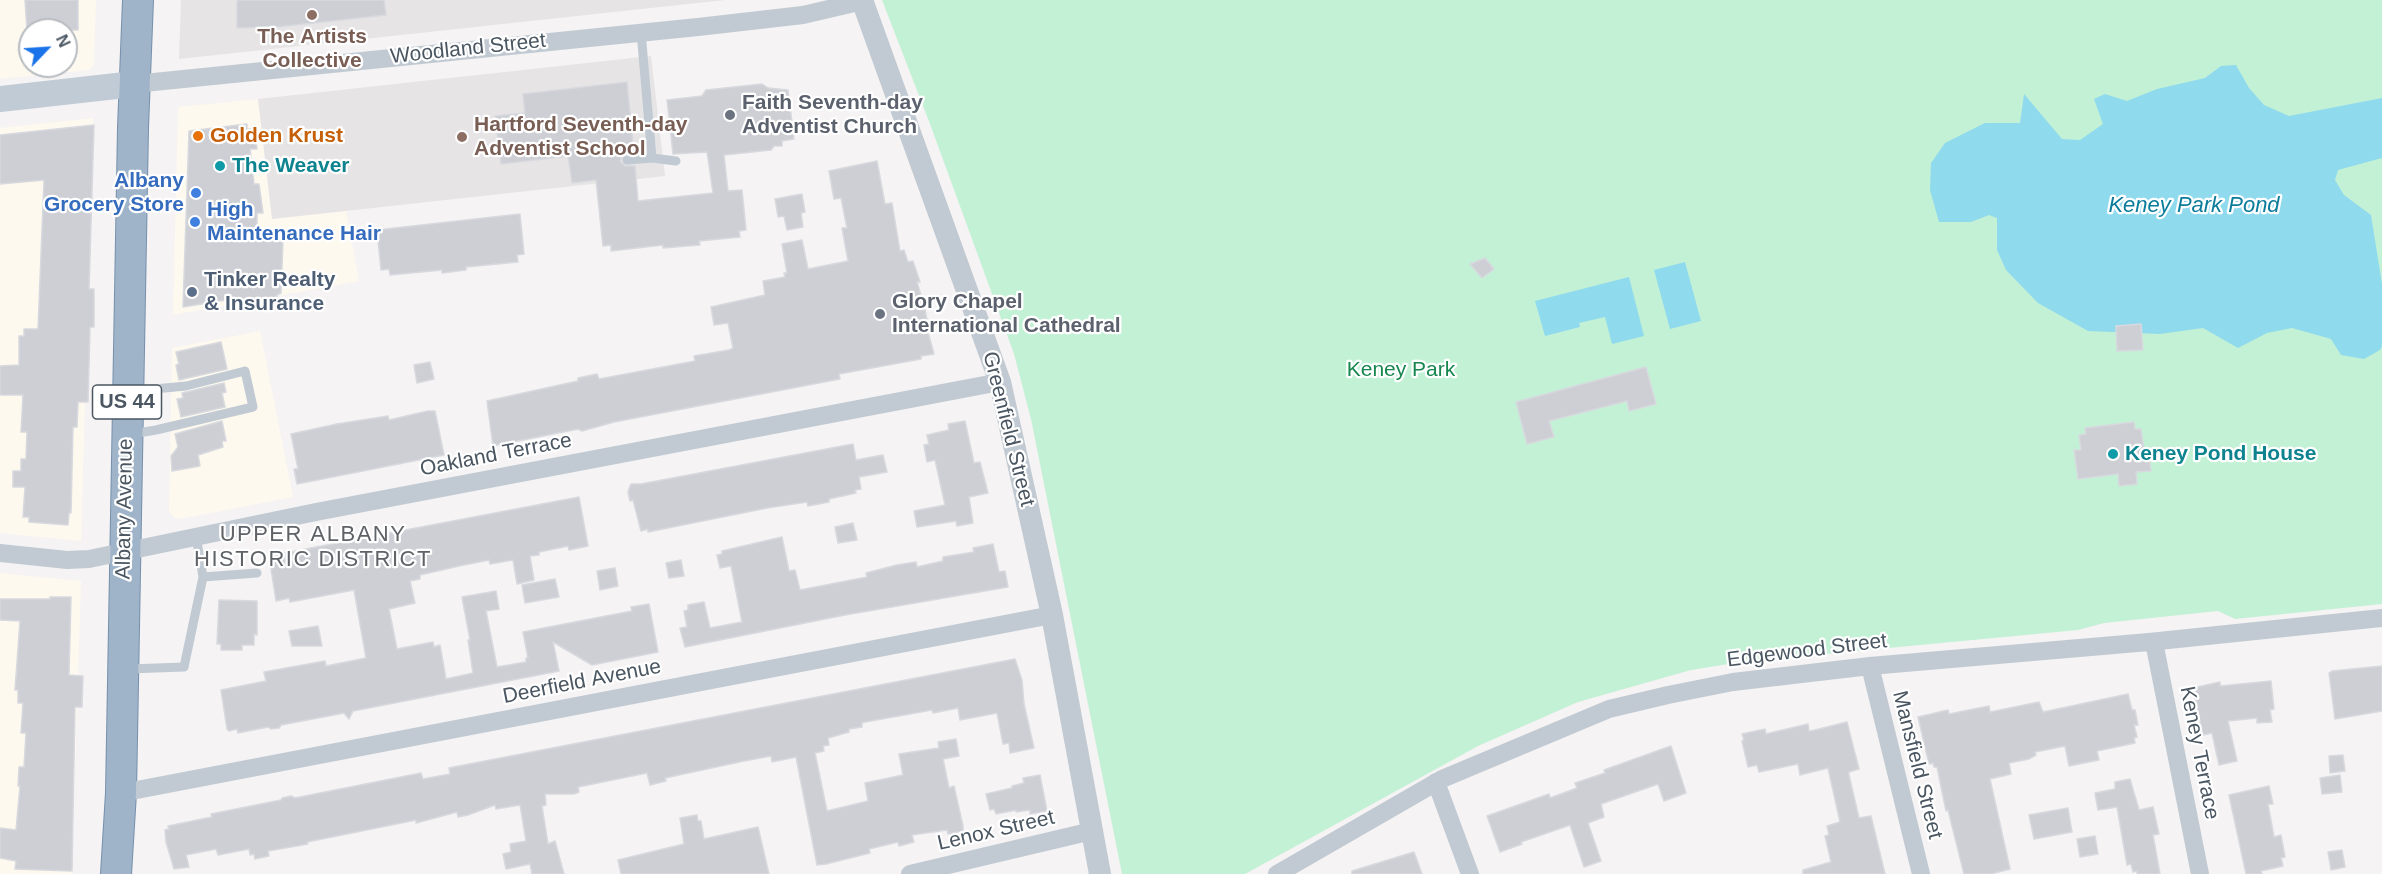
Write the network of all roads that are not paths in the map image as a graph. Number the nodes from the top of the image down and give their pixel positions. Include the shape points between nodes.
1 (138, 0) edge
2 (862, 0) edge
3 (641, 32) junction
4 (134, 84) junction
5 (0, 99) edge
6 (652, 158) junction
7 (627, 160) dead end
8 (676, 161) dead end
9 (1000, 382) junction
10 (127, 391) junction
11 (126, 434) junction
12 (196, 536) junction
13 (124, 552) junction
14 (0, 553) edge
15 (257, 573) dead end
16 (203, 577) junction
17 (1052, 615) junction
18 (2382, 618) edge
19 (2154, 642) junction
20 (1870, 666) junction
21 (122, 669) junction
22 (1437, 782) junction
23 (121, 793) junction
24 (1092, 831) junction
25 (116, 874) edge
26 (910, 874) edge
27 (1100, 874) edge
28 (1277, 874) edge
29 (1470, 874) edge
30 (1921, 874) edge
31 (2200, 874) edge

1 - 4 highway, Albany Avenue / US 44
2 - 3 street, Woodland Street via 803,15
2 - 9 street, Greenfield Street
3 - 4 street, Woodland Street
3 - 6 lane
4 - 5 main road, Woodland Street
4 - 10 highway, Albany Avenue / US 44
6 - 7 lane
6 - 8 lane
9 - 12 street, Oakland Terrace
9 - 17 street, Greenfield Street
10 - 11 highway, Albany Avenue / US 44
10 - 11 lane via 186,386 245,371 253,407
11 - 13 highway, Albany Avenue / US 44
12 - 13 street, Oakland Terrace
12 - 16 lane
13 - 14 street, Oakland Terrace via 77,560
13 - 21 highway, Albany Avenue / US 44
15 - 16 lane
16 - 21 lane via 184,667
17 - 23 street, Deerfield Avenue
17 - 24 street, Greenfield Street
18 - 19 street, Edgewood Street
19 - 20 street, Edgewood Street
19 - 31 street, Keney Terrace
20 - 22 street, Edgewood Street via 1732,682 1609,709
20 - 30 street, Mansfield Street
21 - 23 highway, Albany Avenue / US 44
22 - 28 street, Edgewood Street
22 - 29 street
23 - 25 highway, Albany Avenue / US 44
24 - 26 street, Lenox Street
24 - 27 street, Greenfield Street

